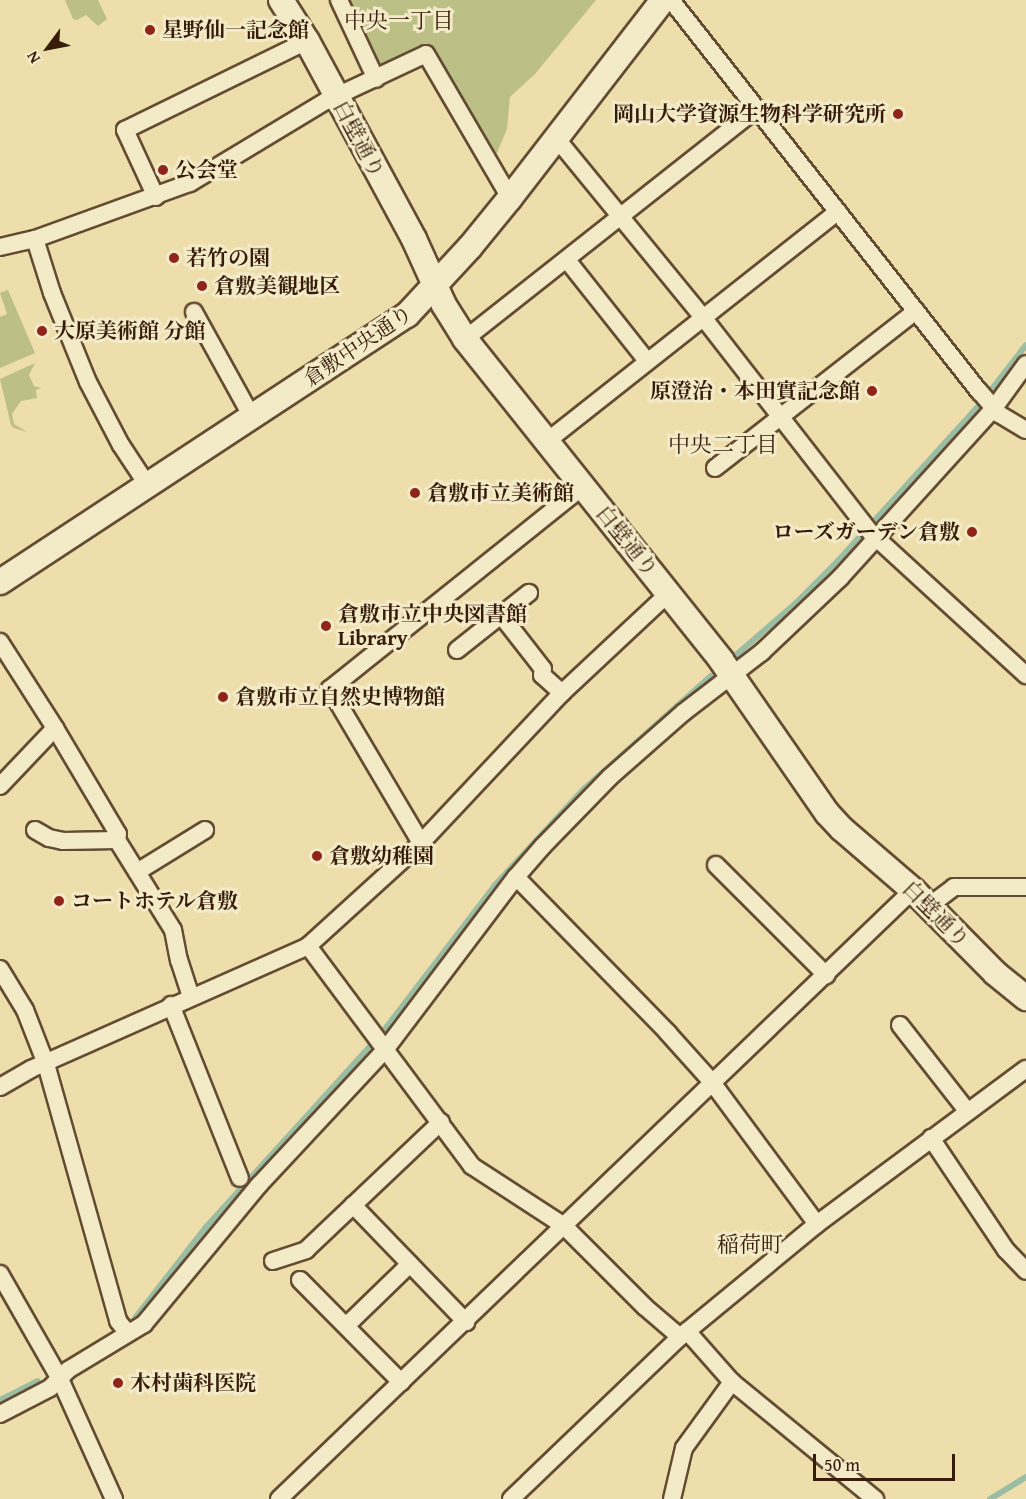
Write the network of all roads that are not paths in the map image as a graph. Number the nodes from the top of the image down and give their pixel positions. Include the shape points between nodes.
1 (281, 0) edge
2 (339, 0) edge
3 (663, 0) edge
4 (671, 0) edge
5 (307, 41) junction
6 (376, 79) junction
7 (337, 97) junction
8 (757, 108) junction
9 (557, 139) junction
10 (156, 197) junction
11 (510, 198) junction
12 (838, 211) junction
13 (621, 216) junction
14 (35, 239) junction
15 (0, 247) edge
16 (567, 260) junction
17 (436, 286) junction
18 (916, 311) junction
19 (194, 312) dead end
20 (702, 316) junction
21 (465, 339) junction
22 (647, 362) junction
23 (1026, 364) edge
24 (988, 401) junction
25 (252, 417) junction
26 (779, 418) junction
27 (1026, 430) edge
28 (546, 442) junction
29 (715, 468) dead end
30 (148, 486) junction
31 (583, 486) junction
32 (871, 532) junction
33 (0, 582) edge
34 (529, 593) dead end
35 (669, 593) junction
36 (501, 615) junction
37 (0, 642) edge
38 (457, 650) dead end
39 (731, 675) junction
40 (1026, 675) edge
41 (561, 693) junction
42 (55, 728) junction
43 (0, 786) edge
44 (35, 830) dead end
45 (205, 830) dead end
46 (117, 840) junction
47 (421, 843) junction
48 (716, 865) dead end
49 (137, 872) junction
50 (516, 877) junction
51 (1026, 887) edge
52 (921, 898) junction
53 (308, 946) junction
54 (0, 969) edge
55 (826, 975) junction
56 (191, 996) junction
57 (1026, 998) edge
58 (171, 1005) junction
59 (900, 1025) dead end
60 (380, 1043) junction
61 (46, 1064) junction
62 (1026, 1069) edge
63 (711, 1081) junction
64 (0, 1087) edge
65 (968, 1112) junction
66 (441, 1122) junction
67 (931, 1138) junction
68 (240, 1178) dead end
69 (353, 1206) junction
70 (817, 1224) junction
71 (563, 1225) junction
72 (273, 1261) dead end
73 (410, 1264) junction
74 (1026, 1271) edge
75 (300, 1280) dead end
76 (3, 1284) edge
77 (466, 1322) junction
78 (346, 1326) junction
79 (127, 1332) junction
80 (683, 1334) junction
81 (60, 1379) junction
82 (401, 1382) junction
83 (732, 1382) junction
84 (0, 1414) edge
85 (521, 1495) edge
86 (114, 1499) edge
87 (279, 1499) edge
88 (672, 1499) edge
89 (875, 1499) edge

1 - 5 street, 白壁通り
2 - 6 street
3 - 9 street, 倉敷中央通り
4 - 8 street
5 - 7 street, 白壁通り
5 - 10 street via 125,130
6 - 7 street
6 - 11 street via 426,54
7 - 10 street via 190,183
7 - 17 street, 白壁通り
8 - 12 street
8 - 13 street
9 - 11 street, 倉敷中央通り
9 - 13 street
10 - 14 street
11 - 17 street, 倉敷中央通り
12 - 18 street
12 - 20 street
13 - 16 street
13 - 20 street
14 - 15 street
14 - 30 street via 88,382
16 - 21 street
16 - 22 street
17 - 21 street, 白壁通り
17 - 25 street, 倉敷中央通り via 389,328
18 - 24 street
18 - 26 street
19 - 25 street
20 - 22 street
20 - 26 street
21 - 28 street, 白壁通り
22 - 28 street
23 - 24 street
24 - 27 street
24 - 32 street
25 - 30 street, 倉敷中央通り
26 - 29 street
26 - 32 street
28 - 31 street, 白壁通り
30 - 33 street, 倉敷中央通り
31 - 35 street, 白壁通り
31 - 47 street via 330,689
32 - 39 street via 840,578 762,652
32 - 40 street
34 - 36 street
35 - 39 street, 白壁通り
35 - 41 street
36 - 38 street
36 - 41 street via 543,669 542,675
37 - 42 street
39 - 50 street via 610,777
39 - 52 street, 白壁通り via 827,813
41 - 47 street
42 - 43 street
42 - 46 street via 118,834
44 - 46 street via 63,841
45 - 49 street
46 - 49 street
47 - 53 street
48 - 55 street
49 - 56 street via 173,930
50 - 60 street
50 - 63 street
51 - 52 street via 954,887
52 - 55 street
52 - 57 street, 白壁通り via 995,973
53 - 56 street
53 - 60 street
54 - 61 street via 25,1010
55 - 63 street
56 - 58 street
58 - 61 street
58 - 68 street
59 - 65 street
60 - 66 street
60 - 79 street via 144,1323
61 - 64 street
61 - 79 street via 118,1321
62 - 65 street
63 - 70 street
63 - 71 street
65 - 67 street
66 - 69 street
66 - 71 street via 472,1166
67 - 70 street
67 - 74 street via 1006,1250
69 - 72 street via 306,1250
69 - 73 street
70 - 80 street
71 - 77 street
71 - 80 street via 645,1307
73 - 77 street
73 - 78 street
75 - 78 street
76 - 81 street
77 - 82 street
78 - 82 street
79 - 81 street
80 - 83 street
80 - 85 street
81 - 84 street
81 - 86 street
82 - 87 street
83 - 88 street via 684,1448
83 - 89 street

